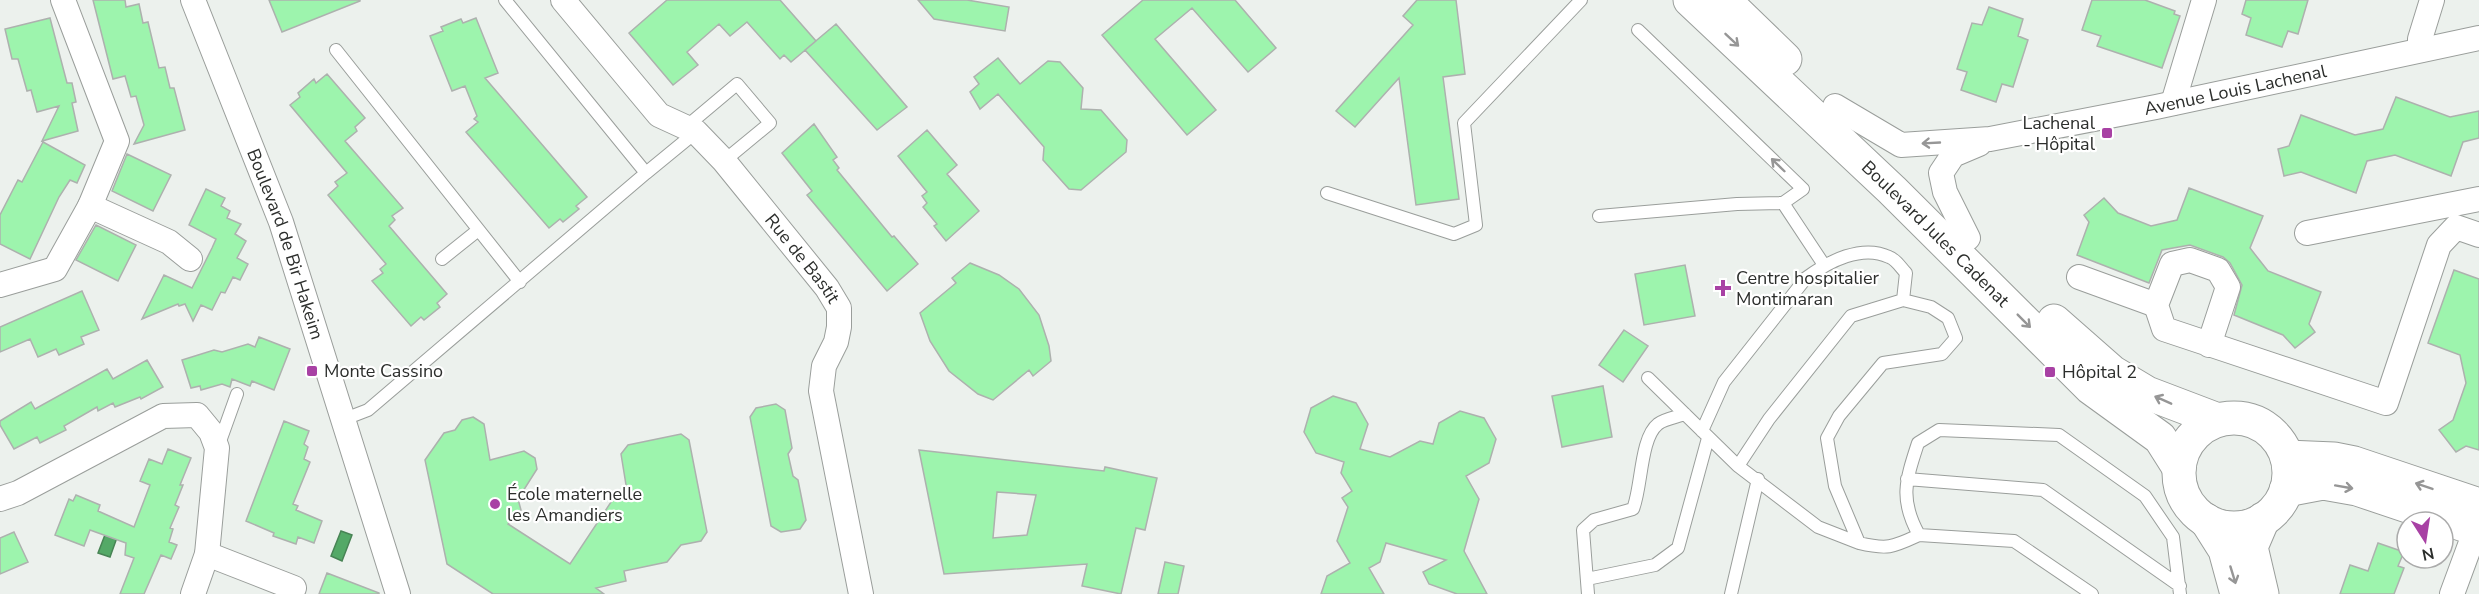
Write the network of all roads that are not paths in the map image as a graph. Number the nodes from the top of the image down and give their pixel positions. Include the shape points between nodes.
1 (63, 0) edge
2 (193, 0) edge
3 (505, 0) edge
4 (563, 0) edge
5 (1581, 0) edge
6 (1690, 0) edge
7 (1724, 0) edge
8 (2204, 0) edge
9 (2432, 0) edge
10 (1570, 5) edge
11 (1638, 30) dead end
12 (2479, 38) edge
13 (336, 50) dead end
14 (2420, 50) junction
15 (2173, 103) junction
16 (1835, 106) junction
17 (692, 129) junction
18 (1990, 139) junction
19 (724, 161) junction
20 (646, 173) junction
21 (1327, 193) dead end
22 (2471, 200) edge
23 (1783, 202) junction
24 (90, 206) junction
25 (1599, 216) dead end
26 (2456, 227) junction
27 (477, 231) junction
28 (2307, 233) dead end
29 (2479, 235) edge
30 (1968, 238) junction
31 (190, 259) dead end
32 (442, 259) dead end
33 (1824, 265) junction
34 (2079, 277) dead end
35 (520, 282) junction
36 (0, 285) edge
37 (1903, 300) junction
38 (2156, 305) junction
39 (2209, 345) junction
40 (1648, 378) dead end
41 (237, 394) dead end
42 (1685, 414) junction
43 (342, 420) junction
44 (2218, 420) junction
45 (1705, 434) junction
46 (217, 448) junction
47 (2287, 457) junction
48 (1738, 466) junction
49 (2179, 468) junction
50 (1758, 479) junction
51 (1907, 479) junction
52 (2286, 490) junction
53 (0, 499) edge
54 (2263, 519) junction
55 (2206, 520) junction
56 (2478, 521) edge
57 (1919, 535) junction
58 (1859, 543) junction
59 (207, 554) junction
60 (1587, 579) junction
61 (294, 588) dead end
62 (2180, 590) edge
63 (193, 594) edge
64 (398, 594) edge
65 (861, 594) edge
66 (1588, 594) edge
67 (1731, 594) edge
68 (2092, 594) edge
69 (2237, 594) edge
70 (2262, 594) edge
71 (2452, 594) edge

1 - 24 street via 117,141
2 - 43 street, Boulevard de Bir Hakeim via 281,222
3 - 20 lane
4 - 17 street, Rue de Bastit via 659,115
5 - 10 lane
6 -> 49 street, Boulevard Jules Cadenat via 1892,190 2091,388 2160,438
7 - 16 street, Boulevard Jules Cadenat
8 - 15 street
9 - 14 street
10 - 21 lane via 1464,123 1476,225 1454,234
23 -> 11 lane via 1803,189
12 - 14 street, Avenue Louis Lachenal
13 - 27 lane
14 - 15 street, Avenue Louis Lachenal
15 - 18 street, Avenue Louis Lachenal
18 -> 16 street, Avenue Louis Lachenal via 1901,145
16 - 30 street, Boulevard Jules Cadenat
17 - 19 street, Rue de Bastit
17 - 19 lane via 737,84 770,123
17 - 20 lane
18 - 30 street, Avenue Louis Lachenal via 1953,155 1941,172 1945,192
19 - 65 street, Rue de Bastit via 839,308 836,342 824,366 821,391
20 - 35 lane
22 - 26 street
22 - 28 street
23 - 25 lane
23 - 33 lane
24 - 31 street via 169,242
24 - 36 street via 55,269
26 - 29 street
26 - 39 street via 2439,244 2386,403
27 - 32 lane
27 - 35 lane
44 -> 30 street, Boulevard Jules Cadenat via 2147,393 2112,372
33 - 37 lane via 1869,250 1892,257 1906,273
33 - 45 lane via 1806,278 1724,382
34 - 38 street
35 - 43 lane via 368,410
37 - 48 lane via 1851,316 1769,419
37 - 58 lane via 1931,307 1948,318 1956,338 1942,354 1883,363 1839,416 1827,438 1835,486
38 - 39 street via 2164,329
38 - 39 street via 2172,264 2190,260 2218,270 2228,286
40 - 42 lane
41 - 46 lane
42 - 45 lane
42 - 60 lane via 1658,423 1647,439 1639,495 1633,509 1594,520 1583,530
43 - 64 street, Boulevard de Bir Hakeim
44 - 47 street via 2237,418 2266,428 2278,439
44 - 49 street via 2194,435
45 - 48 lane
45 - 60 lane via 1678,548 1655,565
46 - 53 street via 212,432 197,416 163,416
46 - 59 street
47 - 52 street
56 -> 47 street via 2354,463
48 - 50 lane
49 - 55 street via 2186,499
50 - 58 lane via 1818,526
50 - 67 lane
51 - 57 lane via 1908,515
51 - 62 lane via 2043,490
51 - 62 lane via 1918,443 1940,430 2059,435 2145,496 2173,537
52 - 54 street
52 -> 56 street via 2324,483
54 - 55 street via 2238,527
54 - 70 street via 2251,547
55 -> 69 street via 2225,550
56 - 71 street
57 - 58 lane via 1881,549
57 - 68 lane via 2014,541
59 - 61 street
59 - 63 street
60 - 66 lane

